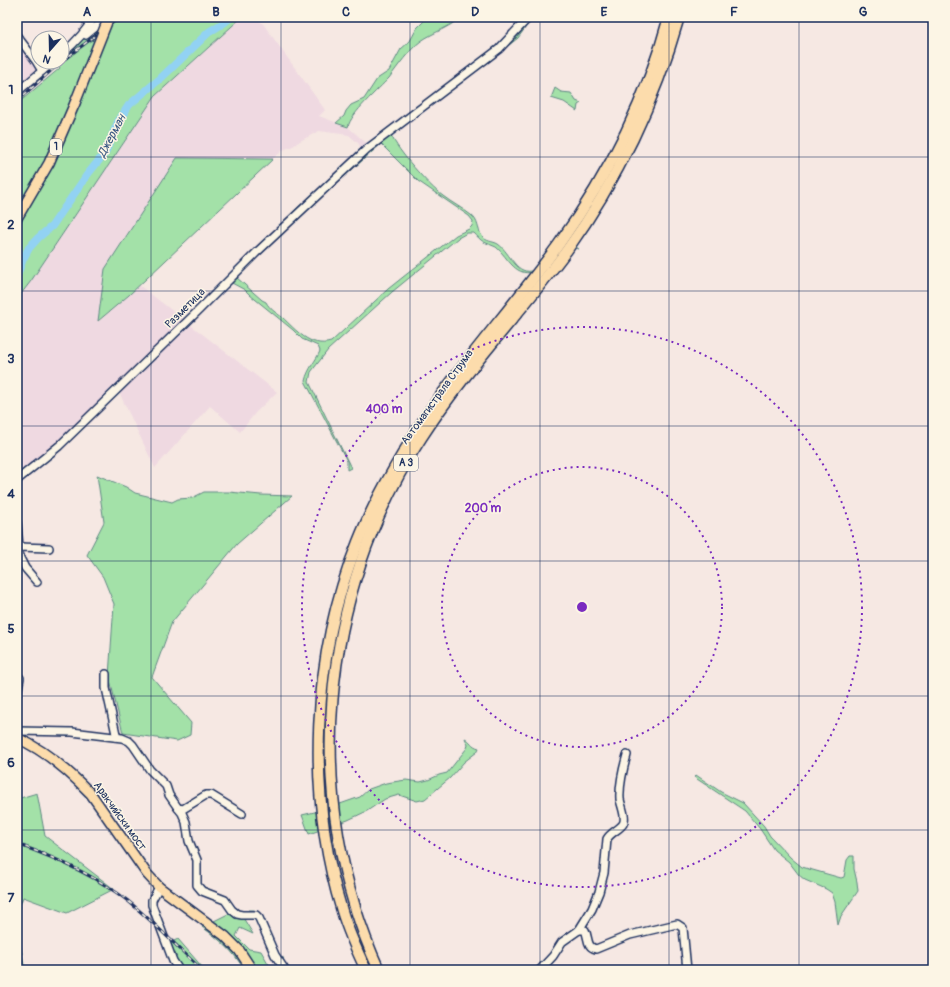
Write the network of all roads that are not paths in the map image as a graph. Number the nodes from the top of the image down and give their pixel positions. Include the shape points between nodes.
1 (83, 17) edge
2 (94, 17) edge
3 (529, 17) edge
4 (669, 17) edge
5 (679, 17) edge
6 (104, 18) edge
7 (90, 25) junction
8 (17, 36) edge
9 (75, 43) junction
10 (70, 47) edge
11 (42, 71) joint
12 (17, 92) edge
13 (17, 218) edge
14 (17, 480) edge
15 (17, 523) edge
16 (49, 548) dead end
17 (18, 550) edge
18 (37, 582) dead end
19 (106, 674) dead end
20 (20, 678) dead end
21 (17, 694) edge
22 (17, 731) edge
23 (115, 737) junction
24 (19, 740) edge
25 (627, 755) dead end
26 (178, 808) junction
27 (242, 814) dead end
28 (158, 887) junction
29 (579, 930) junction
30 (179, 970) edge
31 (252, 970) edge
32 (285, 970) edge
33 (366, 970) edge
34 (379, 970) edge
35 (540, 970) edge
36 (687, 970) edge

1 - 7 street
2 - 7 street
3 - 14 street, Разметица via 499,49 367,149 256,253 59,446
4 - 33 highway, Автомагистрала Струма / A 3 via 655,66 643,95 624,136 584,208 447,388 414,436 377,499 357,542 341,589 326,655 320,704 321,797 324,833 342,911
5 - 34 highway, Автомагистрала Струма / A 3 via 658,81 618,169 567,249 420,439 385,502 351,592 336,656 331,705 332,795 342,858 354,906
6 - 7 street
6 - 9 street
6 - 13 main road, 1, bridge via 75,103 49,163
7 - 9 street
8 - 11 street
9 - 10 street
11 - 12 street
15 - 17 street
16 - 17 street
17 - 18 street via 30,576
19 - 23 street
20 - 21 street
22 - 23 street via 72,732
23 - 26 street via 129,741 133,745 150,770 166,786
24 - 28 main road, Аракчийски мост via 73,775 91,794
25 - 29 street via 621,777 620,799 624,823 607,839 604,874 599,892
26 - 27 street via 183,809 206,795 211,795
26 - 32 street via 186,822 189,841 197,860 197,885 202,891 225,900 237,914 256,915
28 - 30 street via 152,905 173,961
28 - 31 main road, Аракчийски мост via 225,936 239,950
29 - 35 street via 562,942
29 - 36 street via 585,930 589,946 596,949 630,935 677,924 683,928

